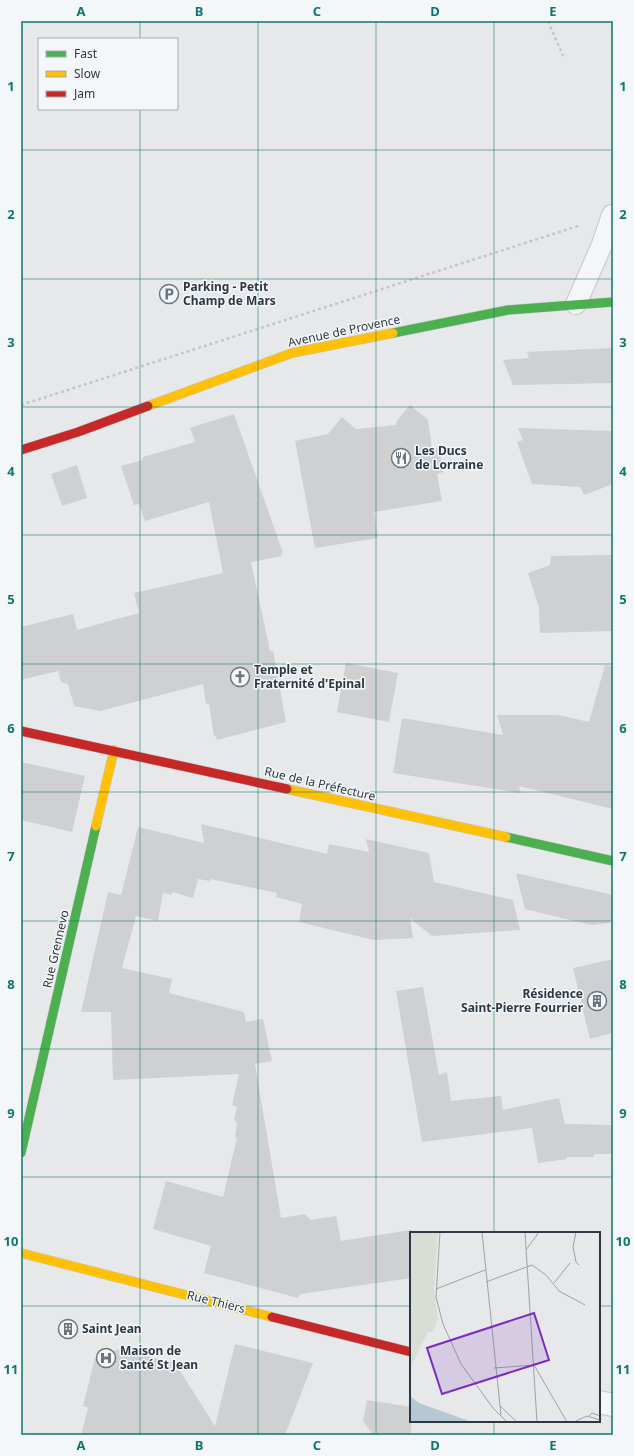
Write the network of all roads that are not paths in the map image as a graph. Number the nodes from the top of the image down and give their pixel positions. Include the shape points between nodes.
1 (612, 215) road end
2 (613, 302) edge
3 (576, 304) junction
4 (21, 450) edge
5 (21, 731) edge
6 (114, 750) junction
7 (613, 862) edge
8 (21, 1153) edge
9 (21, 1253) edge
10 (410, 1352) edge
11 (600, 1402) edge
12 (613, 1405) edge

1 - 3 lane
2 - 3 street, Avenue de Provence
3 - 4 street, Avenue de Provence via 508,310 292,353 78,432
5 - 6 street, Rue de la Préfecture
6 - 7 street, Rue de la Préfecture
6 - 8 street, Rue Grennevo
9 - 10 street, Rue Thiers
11 - 12 street

